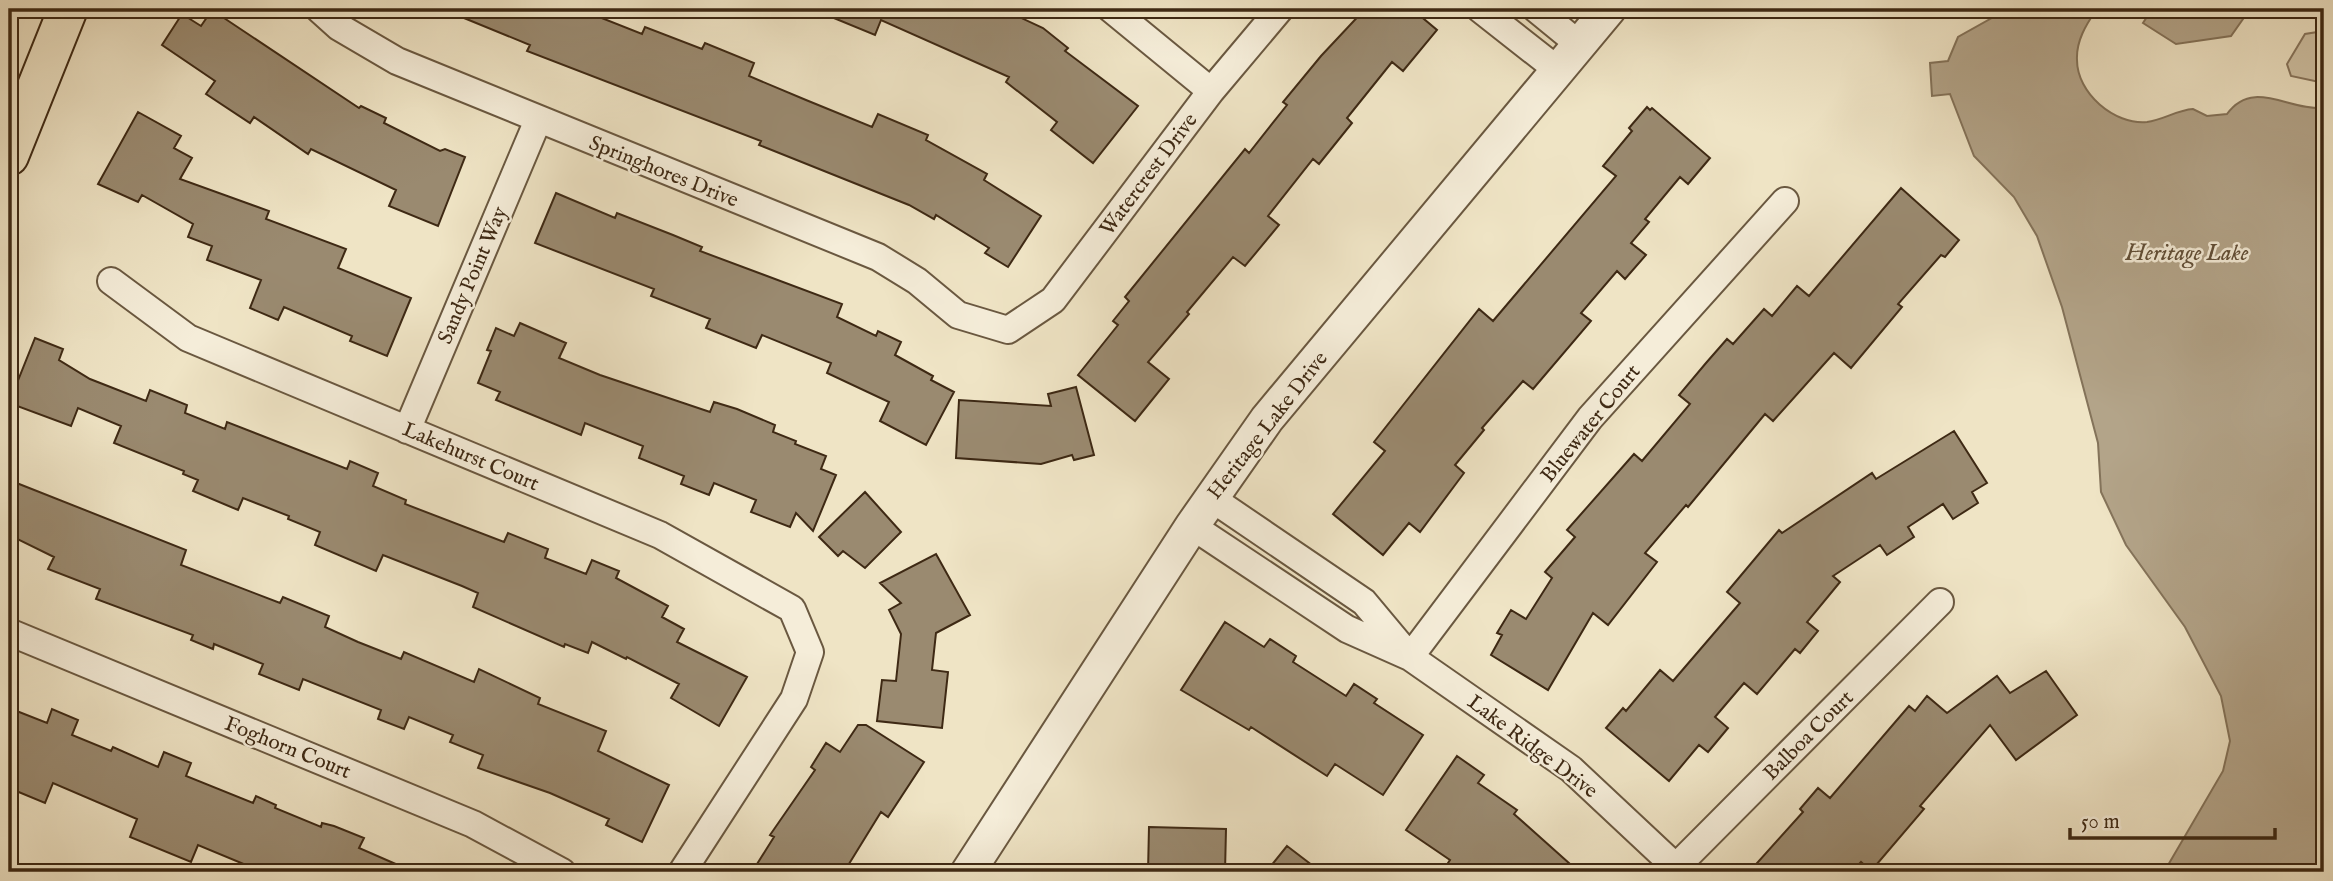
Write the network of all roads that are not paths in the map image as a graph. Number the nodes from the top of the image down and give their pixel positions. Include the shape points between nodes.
1 (68, 9) edge
2 (319, 9) edge
3 (1111, 9) edge
4 (1280, 9) edge
5 (1480, 9) edge
6 (1536, 9) edge
7 (1609, 9) edge
8 (1580, 45) junction
9 (1559, 71) junction
10 (1211, 91) junction
11 (538, 120) junction
12 (9, 156) edge
13 (1784, 201) dead end
14 (111, 281) dead end
15 (1009, 330) joint
16 (407, 430) junction
17 (1211, 498) junction
18 (1192, 526) junction
19 (1940, 602) dead end
20 (9, 632) edge
21 (1410, 657) junction
22 (1679, 869) edge
23 (562, 872) edge
24 (682, 872) edge
25 (968, 872) edge

1 - 12 main road
2 - 11 street, Springhores Drive via 339,27 397,61
3 - 10 street
4 - 10 street, Watercrest Drive
5 - 9 street
6 - 8 street
7 - 8 street, Heritage Lake Drive
8 - 9 street, Heritage Lake Drive
9 - 17 street, Heritage Lake Drive via 1267,419
10 - 15 street, Watercrest Drive via 1054,300
11 - 15 street, Springhores Drive via 878,257 958,314
11 - 16 street, Sandy Point Way
13 - 21 street, Bluewater Court via 1590,418
14 - 16 street, Lakehurst Court via 188,338
16 - 24 street, Lakehurst Court via 660,535 792,609 810,652 794,699
17 - 18 street, Heritage Lake Drive
17 - 21 street, Lake Ridge Drive via 1364,602
18 - 21 street, Lake Ridge Drive via 1347,629
18 - 25 street, Heritage Lake Drive
19 - 22 street, Balboa Court
20 - 23 street, Foghorn Court via 473,824
21 - 22 street, Lake Ridge Drive via 1571,769

